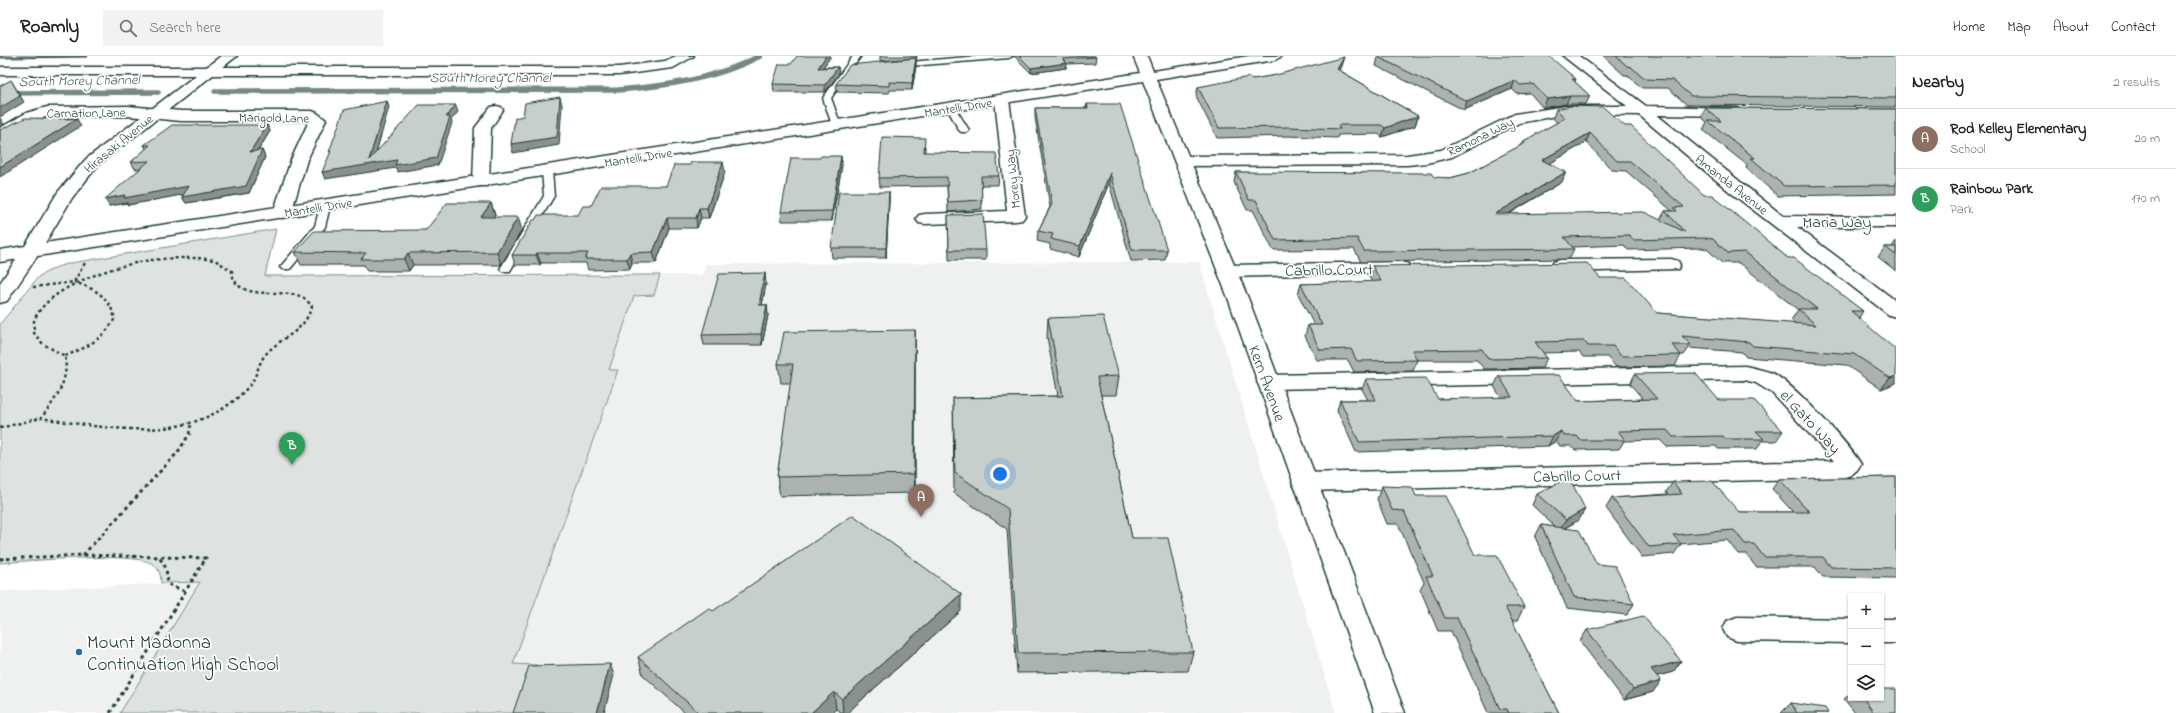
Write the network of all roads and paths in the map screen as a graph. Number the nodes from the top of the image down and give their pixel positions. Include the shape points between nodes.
1 (142, 56) edge
2 (230, 56) edge
3 (377, 56) edge
4 (687, 56) edge
5 (857, 56) edge
6 (1009, 56) edge
7 (1140, 56) edge
8 (1275, 56) edge
9 (1570, 56) edge
10 (893, 65) edge
11 (848, 67) junction
12 (862, 68) edge
13 (211, 70) junction
14 (361, 70) junction
15 (0, 71) edge
16 (120, 71) junction
17 (1149, 77) junction
18 (1002, 100) junction
19 (951, 108) junction
20 (496, 110) dead end
21 (1642, 110) junction
22 (1746, 111) edge
23 (154, 114) junction
24 (836, 126) junction
25 (964, 130) dead end
26 (0, 134) edge
27 (1184, 161) junction
28 (547, 171) junction
29 (481, 182) junction
30 (325, 206) junction
31 (282, 213) junction
32 (925, 220) dead end
33 (1779, 221) junction
34 (1896, 222) edge
35 (31, 252) junction
36 (0, 256) edge
37 (86, 261) dead end
38 (1671, 265) dead end
39 (286, 267) dead end
40 (1544, 267) edge
41 (1418, 268) edge
42 (506, 270) dead end
43 (1227, 270) junction
44 (74, 282) junction
45 (78, 283) junction
46 (33, 287) dead end
47 (0, 297) edge
48 (1896, 311) edge
49 (65, 356) junction
50 (1268, 382) junction
51 (41, 418) junction
52 (191, 423) junction
53 (0, 428) edge
54 (1848, 464) joint
55 (1304, 482) junction
56 (83, 555) junction
57 (159, 557) junction
58 (0, 559) edge
59 (184, 591) junction
60 (1737, 629) dead end
61 (1848, 631) edge
62 (1884, 631) edge
63 (1896, 631) edge
64 (110, 713) edge
65 (1390, 713) edge

1 - 16 street
2 - 13 street, Hirasaki Avenue
3 - 14 street
4 - 14 street via 668,65 619,71
5 - 11 lane
6 - 10 lane
7 - 17 street, Kern Avenue
8 - 17 street, Mantelli Drive
9 - 21 street, Amanda Avenue
11 - 12 lane
11 - 24 lane via 826,98
13 - 14 street
13 - 16 street
13 - 23 street, Hirasaki Avenue
15 - 16 street
17 - 18 street, Mantelli Drive
17 - 27 street, Kern Avenue
18 - 19 street, Mantelli Drive
18 - 32 street, Morey Way via 1016,216
19 - 24 street, Mantelli Drive
19 - 25 lane
20 - 29 street via 483,128
21 - 22 street, Ramona Way
21 - 27 street, Ramona Way via 1566,110 1515,119 1446,154 1428,158
21 - 33 street, Amanda Avenue via 1705,164
23 - 26 street, Carnation Lane via 128,111 47,112 31,116
23 - 31 street, Marigold Lane via 312,116 318,120 299,160
23 - 35 street, Hirasaki Avenue via 92,162 77,177
24 - 28 street, Mantelli Drive
27 - 43 street, Kern Avenue
28 - 29 street, Mantelli Drive
28 - 42 lane via 549,196
29 - 30 street, Mantelli Drive
30 - 31 street, Mantelli Drive
30 - 39 lane via 320,227
31 - 35 street, Mantelli Drive
33 - 34 street, Maria Way
33 - 48 street, Amanda Avenue
35 - 36 street, Mantelli Drive
35 - 47 street, Hirasaki Avenue
37 - 44 path
38 - 40 street
41 - 43 street, Cabrillo Court
43 - 50 street, Kern Avenue
44 - 45 path
44 - 46 path
45 - 49 path via 47,303 37,315 34,326 38,340
45 - 49 path via 103,293 114,310 115,318 107,333 96,342
45 - 52 path via 140,262 198,258 216,260 232,271 233,281 242,290 301,296 312,306 310,319 298,333 267,354 250,384 221,409
49 - 51 path via 68,366 64,382 55,400
50 - 54 street, el Gato Way via 1745,373 1764,378 1780,388 1842,453
50 - 55 street, Kern Avenue
51 - 52 path via 132,431 166,430
51 - 53 path
52 - 56 path via 191,431 178,452
54 - 55 street, Cabrillo Court via 1842,469 1814,470
55 - 65 street, Kern Avenue
56 - 57 path
56 - 58 path
57 - 59 path via 166,568 168,584
57 - 59 path via 206,558
59 - 64 path
60 - 61 street
62 - 63 street

